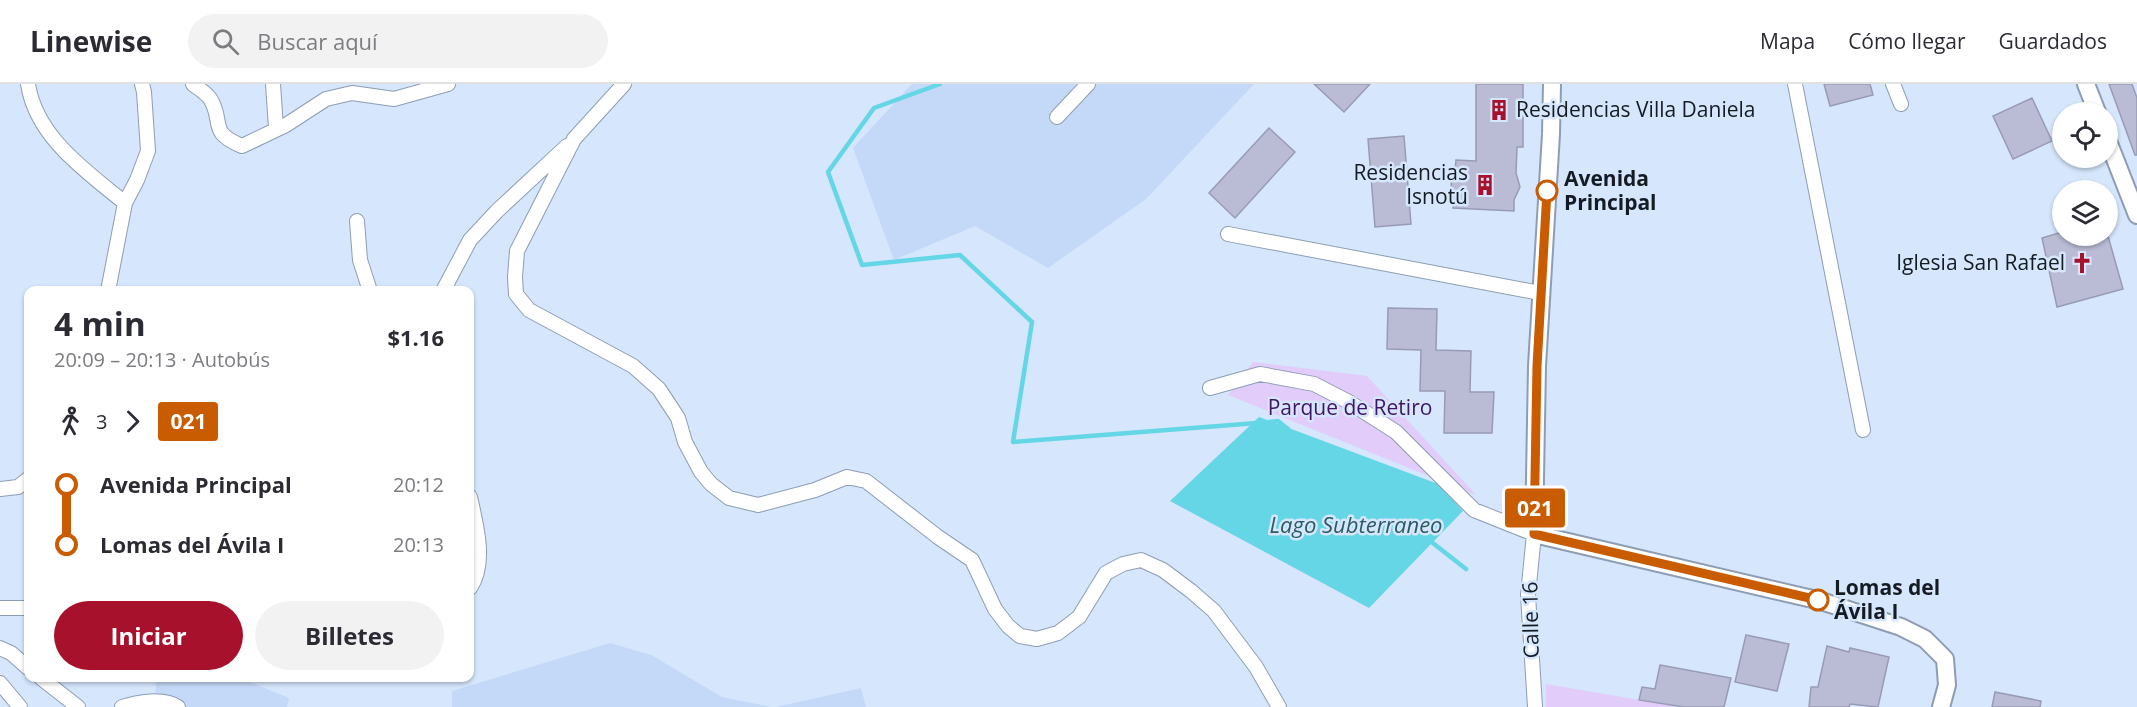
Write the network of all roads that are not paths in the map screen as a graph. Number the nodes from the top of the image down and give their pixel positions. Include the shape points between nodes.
1 (28, 84) edge
2 (142, 84) edge
3 (193, 84) edge
4 (273, 84) edge
5 (448, 84) edge
6 (624, 84) edge
7 (1088, 84) edge
8 (1552, 84) edge
9 (1795, 84) edge
10 (1893, 84) edge
11 (2086, 84) edge
12 (2093, 102) edge
13 (1901, 104) dead end
14 (1057, 117) dead end
15 (276, 128) junction
16 (574, 139) junction
17 (2118, 168) edge
18 (125, 203) junction
19 (2137, 218) edge
20 (357, 220) dead end
21 (1228, 234) dead end
22 (109, 286) edge
23 (368, 286) edge
24 (446, 286) edge
25 (1540, 293) junction
26 (1210, 388) dead end
27 (1863, 430) dead end
28 (24, 483) edge
29 (0, 489) edge
30 (474, 514) edge
31 (1534, 534) junction
32 (474, 582) edge
33 (0, 608) edge
34 (24, 608) edge
35 (0, 648) edge
36 (24, 664) edge
37 (46, 682) edge
38 (0, 683) edge
39 (20, 707) edge
40 (78, 707) edge
41 (122, 707) edge
42 (178, 707) edge
43 (1280, 707) edge
44 (1535, 707) edge
45 (1941, 707) edge

1 - 18 street via 46,130 77,163
2 - 18 street via 148,151
3 - 15 street via 212,101 218,130 232,142 242,146
4 - 15 street
5 - 15 street via 394,99 352,93 326,99
6 - 16 street
7 - 14 street
8 - 25 street
9 - 27 street
10 - 13 street
11 - 12 street
16 - 24 street via 470,240
16 - 43 street via 518,251 516,294 529,310 633,366 659,389 678,418 690,452 711,484 729,498 758,505 847,477 866,481 972,560 995,609 1020,636 1037,639 1058,633 1079,617 1106,573 1141,560 1163,570 1214,611
17 - 19 street
18 - 22 street
20 - 23 street via 360,260
21 - 25 street
25 - 31 street
26 - 31 street via 1260,374 1314,384 1396,432 1474,510
28 - 29 street via 18,488
30 - 32 street via 480,539
31 - 44 street, Calle 16 via 1528,595
31 - 45 street via 1821,601 1901,627 1925,639 1945,659 1947,685
33 - 34 street
35 - 36 street
37 - 40 street
38 - 39 street
41 - 42 street via 152,702

